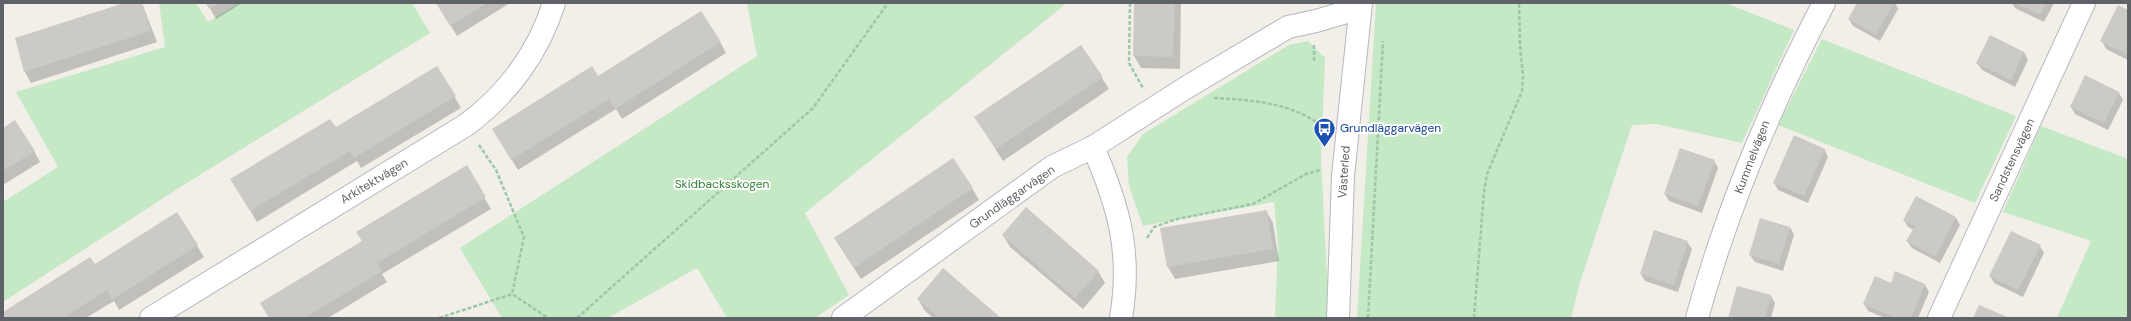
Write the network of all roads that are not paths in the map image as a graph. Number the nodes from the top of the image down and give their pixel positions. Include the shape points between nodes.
1 (554, 3) edge
2 (1824, 3) edge
3 (2084, 3) edge
4 (1360, 5) edge
5 (1093, 147) junction
6 (151, 318) edge
7 (843, 318) edge
8 (1121, 318) edge
9 (1338, 318) edge
10 (1697, 318) edge
11 (1939, 318) edge

1 - 6 street, Arkitektvägen via 532,54 496,99 466,125
2 - 10 street, Kummelvägen via 1762,130 1711,267
3 - 11 street, Sandstensvägen
4 - 5 street, Grundläggarvägen via 1316,21 1288,27
4 - 9 street, Västerled via 1343,176
5 - 7 street, Grundläggarvägen via 1052,167
5 - 8 street via 1111,189 1123,232 1126,290

